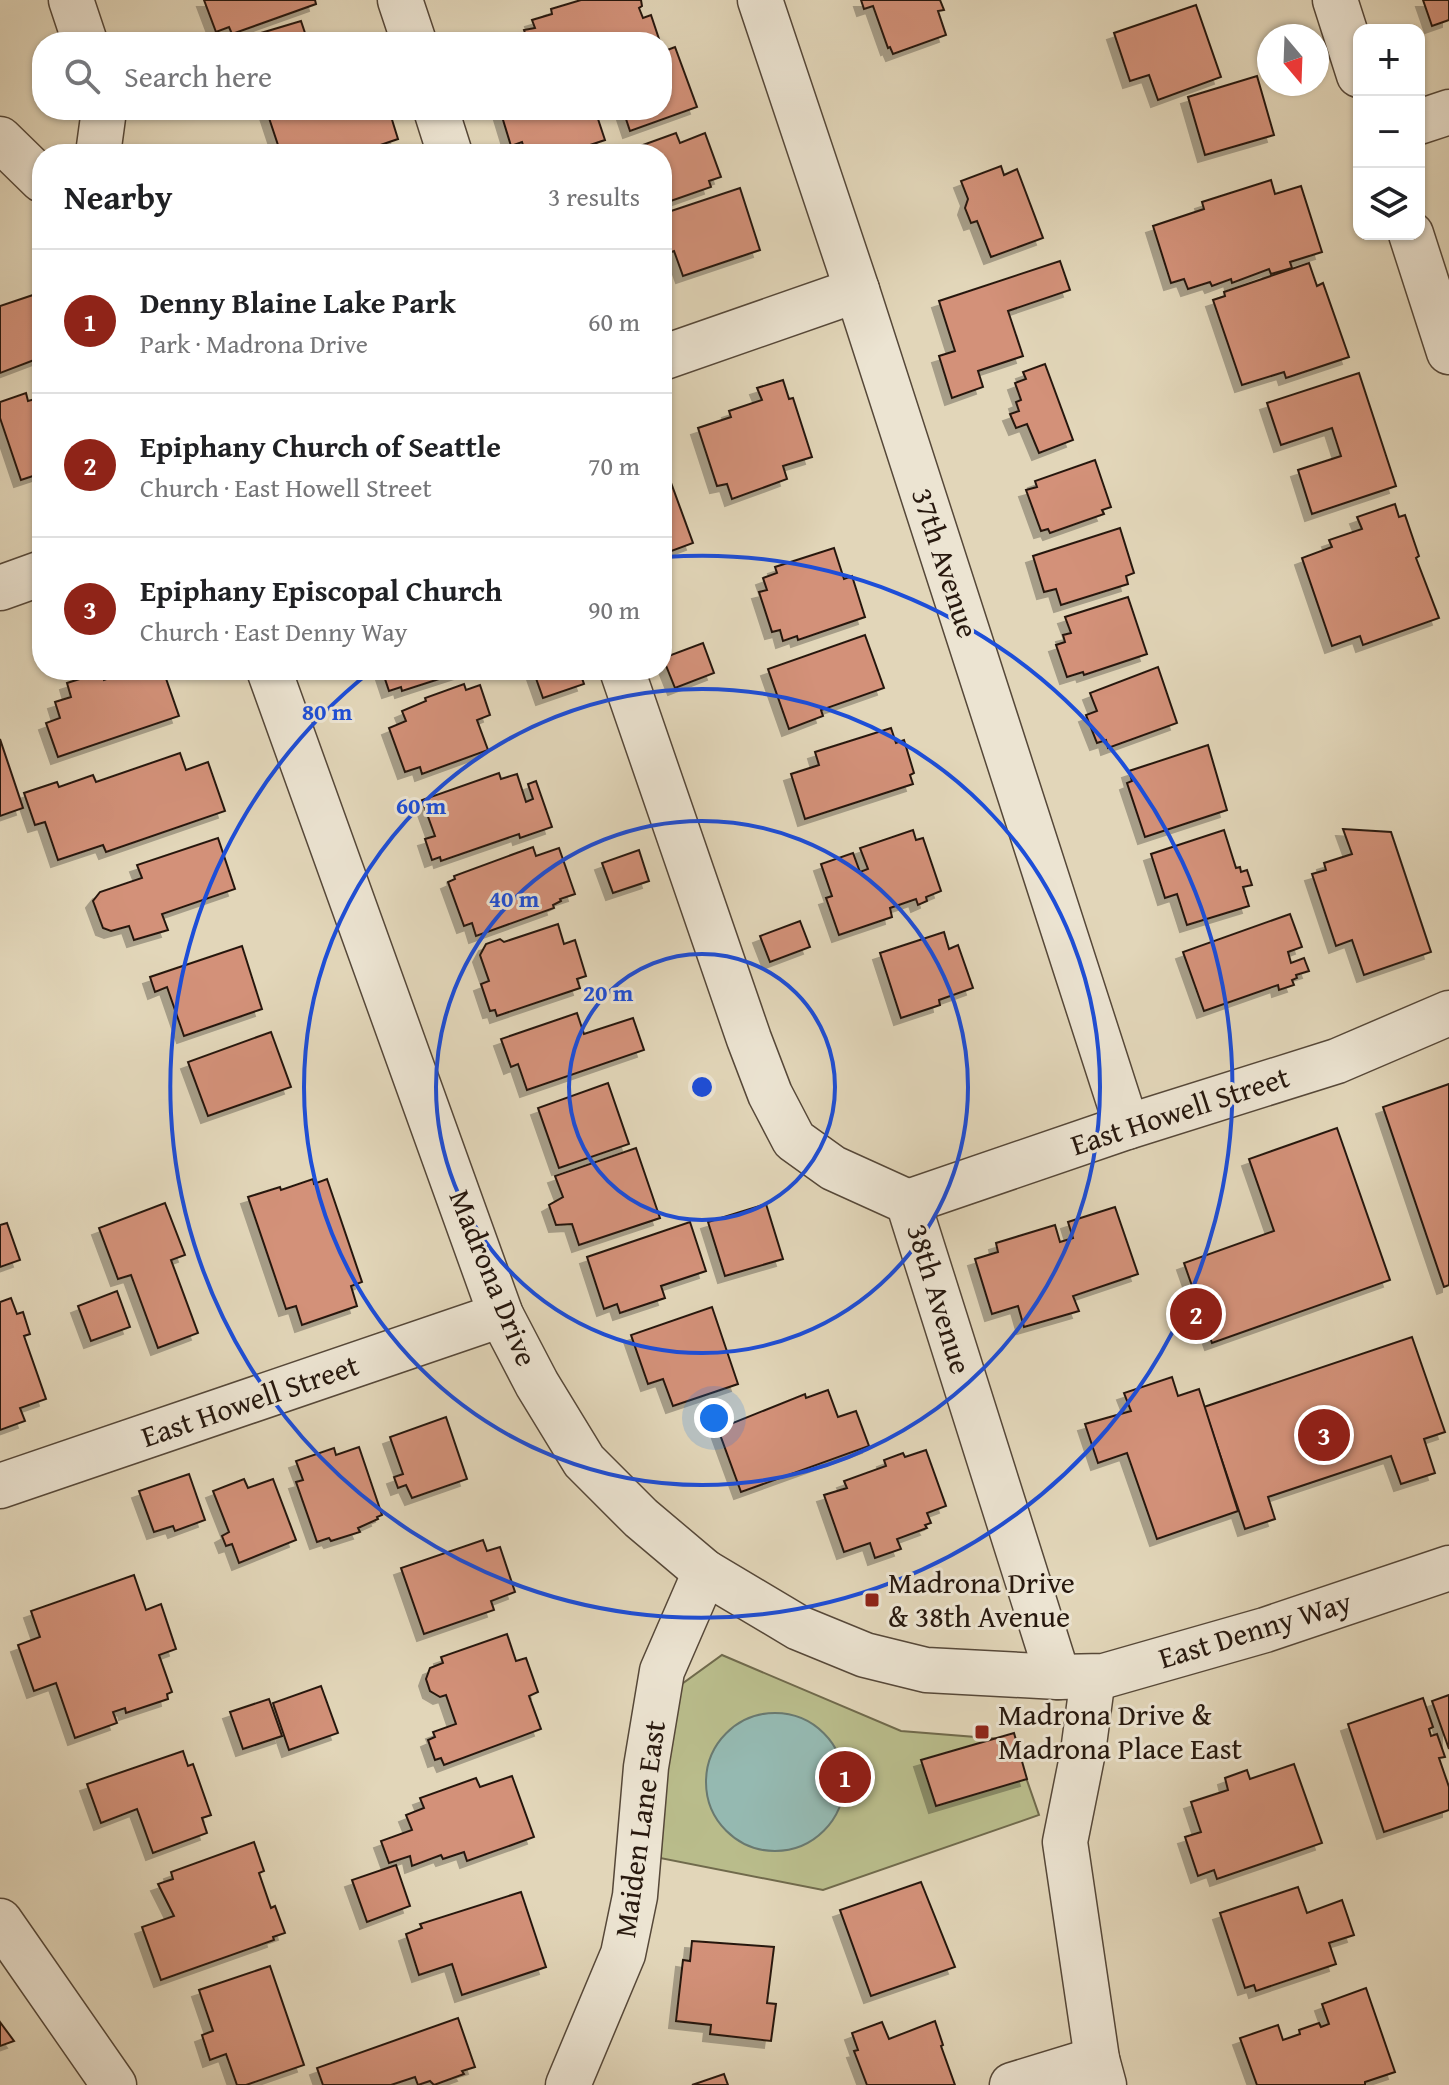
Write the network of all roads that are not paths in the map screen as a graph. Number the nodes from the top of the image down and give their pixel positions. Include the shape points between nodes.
1 (71, 0) edge
2 (400, 0) edge
3 (760, 0) edge
4 (1335, 0) edge
5 (82, 32) edge
6 (411, 32) edge
7 (1353, 56) edge
8 (1449, 112) edge
9 (103, 120) edge
10 (439, 120) edge
11 (1425, 120) edge
12 (0, 139) edge
13 (99, 144) edge
14 (447, 144) edge
15 (32, 170) edge
16 (1413, 240) edge
17 (857, 290) junction
18 (1449, 352) edge
19 (672, 355) edge
20 (32, 577) edge
21 (0, 588) edge
22 (273, 680) edge
23 (625, 680) edge
24 (1449, 1013) edge
25 (1127, 1127) junction
26 (908, 1202) junction
27 (501, 1315) junction
28 (0, 1486) edge
29 (1449, 1568) edge
30 (705, 1572) junction
31 (1076, 1677) junction
32 (0, 1921) edge
33 (1100, 2072) edge
34 (114, 2085) edge
35 (568, 2085) edge
36 (1012, 2085) edge

1 - 5 street
2 - 6 street
3 - 17 street, 37th Avenue
4 - 7 street
8 - 11 street
9 - 13 street
10 - 14 street
12 - 15 street
16 - 18 street
17 - 19 street
17 - 25 street, 37th Avenue
20 - 21 street
22 - 27 street, Madrona Drive
23 - 26 street, 38th Avenue via 749,1039 794,1140 833,1168
24 - 25 street, East Howell Street via 1337,1061
25 - 26 street, East Howell Street
26 - 31 street, 38th Avenue
27 - 28 street, East Howell Street
27 - 30 street, Madrona Drive via 584,1461
29 - 31 street, East Denny Way via 1265,1630
30 - 31 street, Madrona Drive via 799,1628 865,1655 926,1670
30 - 35 street, Maiden Lane East via 662,1671 623,1954
31 - 33 street via 1083,1752 1065,1842
32 - 34 street
33 - 36 street

